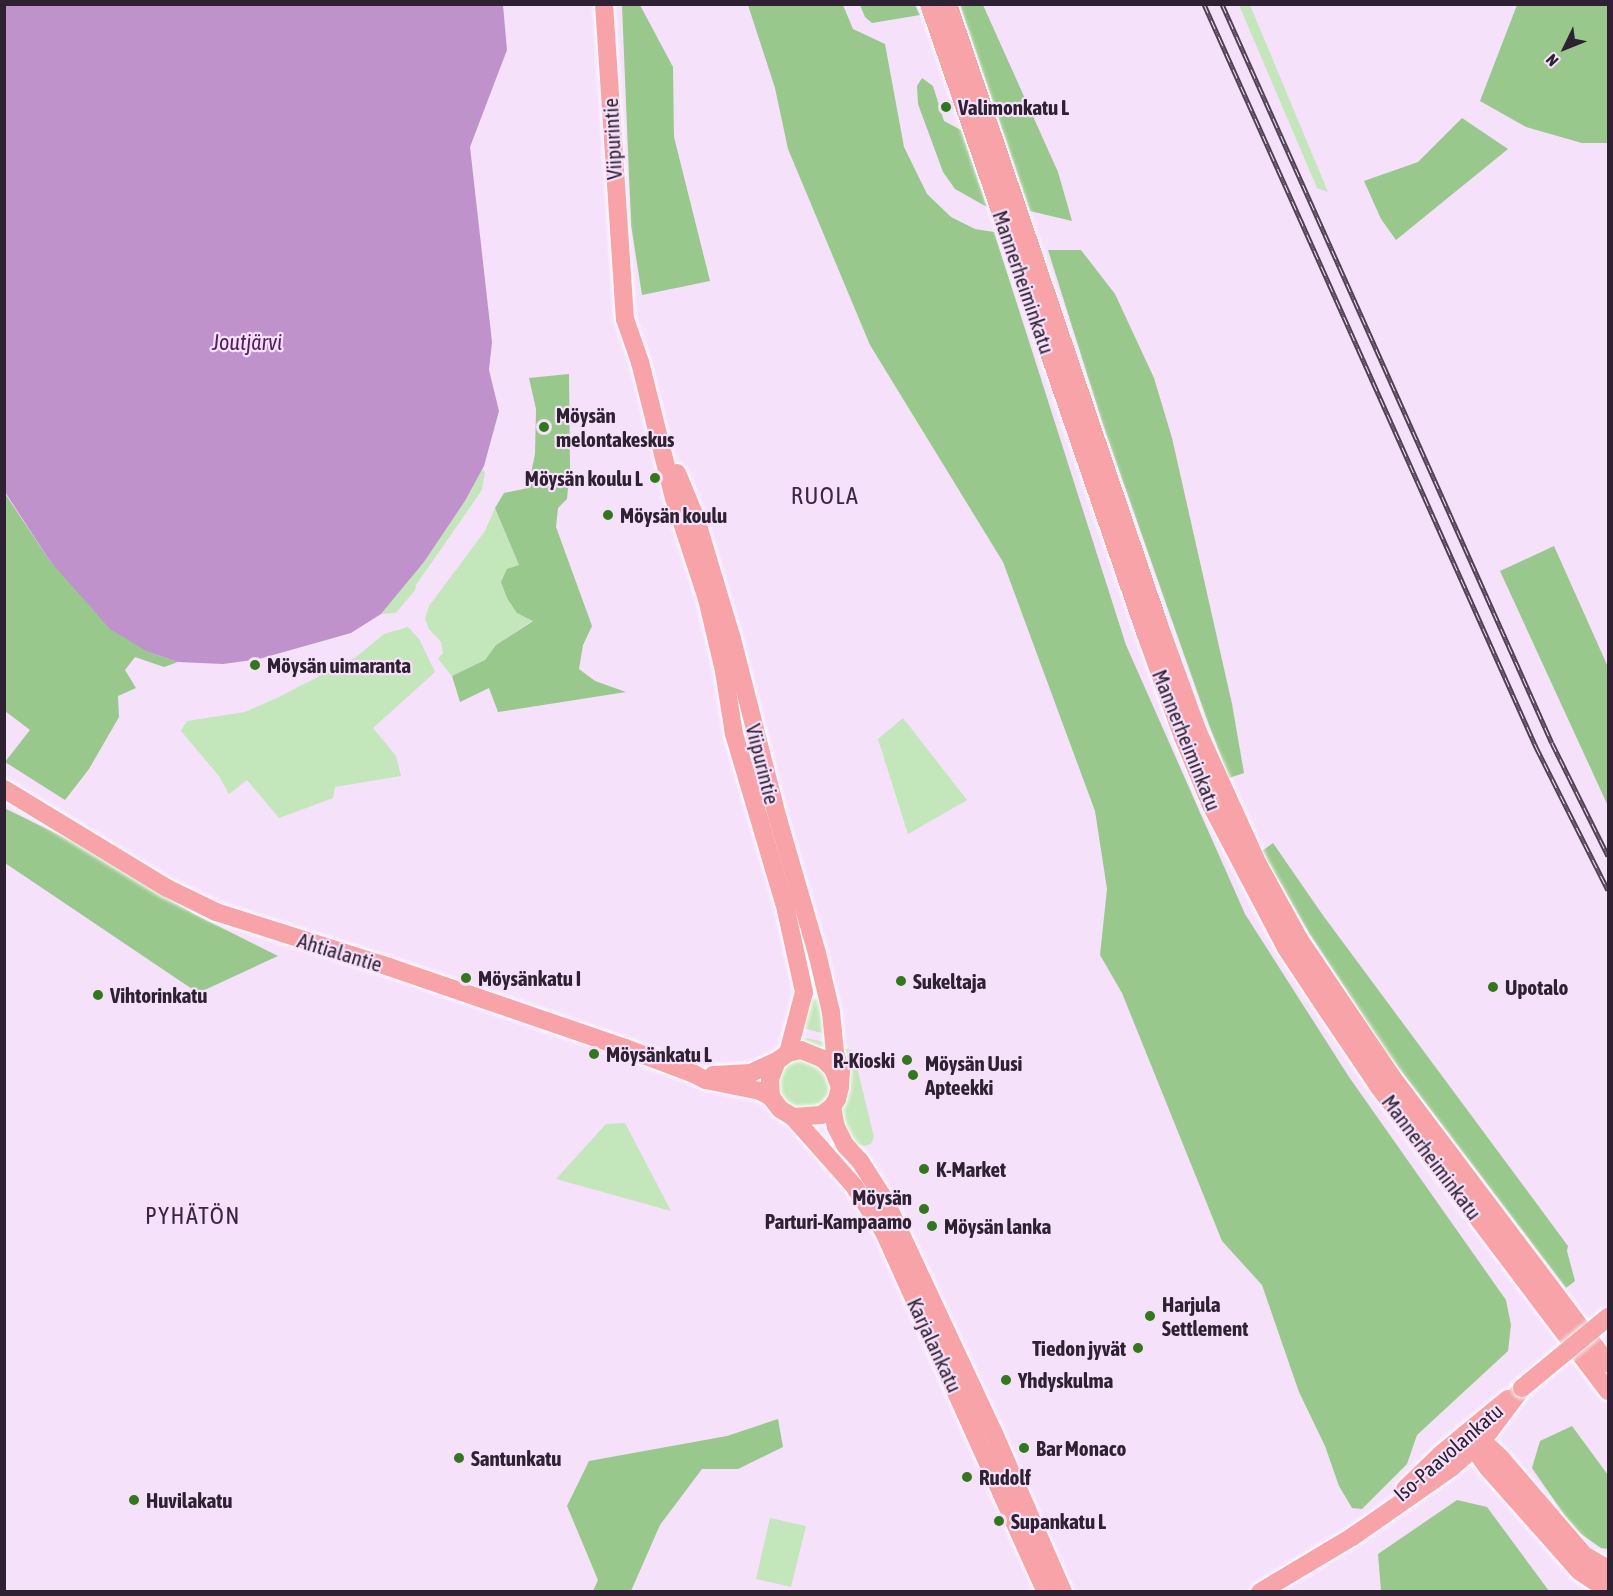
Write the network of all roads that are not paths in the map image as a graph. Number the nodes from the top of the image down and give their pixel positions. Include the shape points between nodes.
1 (604, 4) edge
2 (929, 4) edge
3 (948, 4) edge
4 (664, 447) junction
5 (4, 789) edge
6 (783, 1057) junction
7 (694, 1074) junction
8 (840, 1087) junction
9 (771, 1097) junction
10 (832, 1107) junction
11 (793, 1117) junction
12 (1608, 1317) edge
13 (1608, 1364) edge
14 (1608, 1391) edge
15 (1472, 1439) junction
16 (1608, 1569) edge
17 (1608, 1585) edge
18 (1046, 1592) edge
19 (1063, 1592) edge
20 (1260, 1592) edge

1 - 4 main road, Viipurintie via 625,319
2 - 14 main road, Mannerheiminkatu via 1145,632 1211,805 1286,948 1346,1039
3 - 13 main road, Mannerheiminkatu via 1159,625 1198,732 1258,864 1299,939 1392,1077
4 - 6 main road, Viipurintie via 674,498 707,599 734,734 786,910 804,992
4 - 8 main road, Viipurintie via 696,519 732,639 777,819 826,990 841,1071
5 - 7 main road, Ahtialantie via 167,888 216,912 389,967
6 - 7 main road, Ahtialantie via 751,1073
6 - 8 main road via 801,1050 823,1059 833,1069
6 - 9 main road via 770,1079
7 - 9 main road, Ahtialantie via 720,1085 760,1091
8 - 10 main road
9 - 11 main road
10 - 11 main road via 811,1118
10 - 19 main road, Karjalankatu via 845,1145 886,1202
11 - 18 main road, Karjalankatu via 854,1186 884,1232
12 - 15 main road, Iso-Paavolankatu, bridge via 1522,1388
15 - 16 main road via 1584,1555
15 - 17 main road via 1579,1571
15 - 20 main road, Iso-Paavolankatu via 1440,1455 1352,1537

